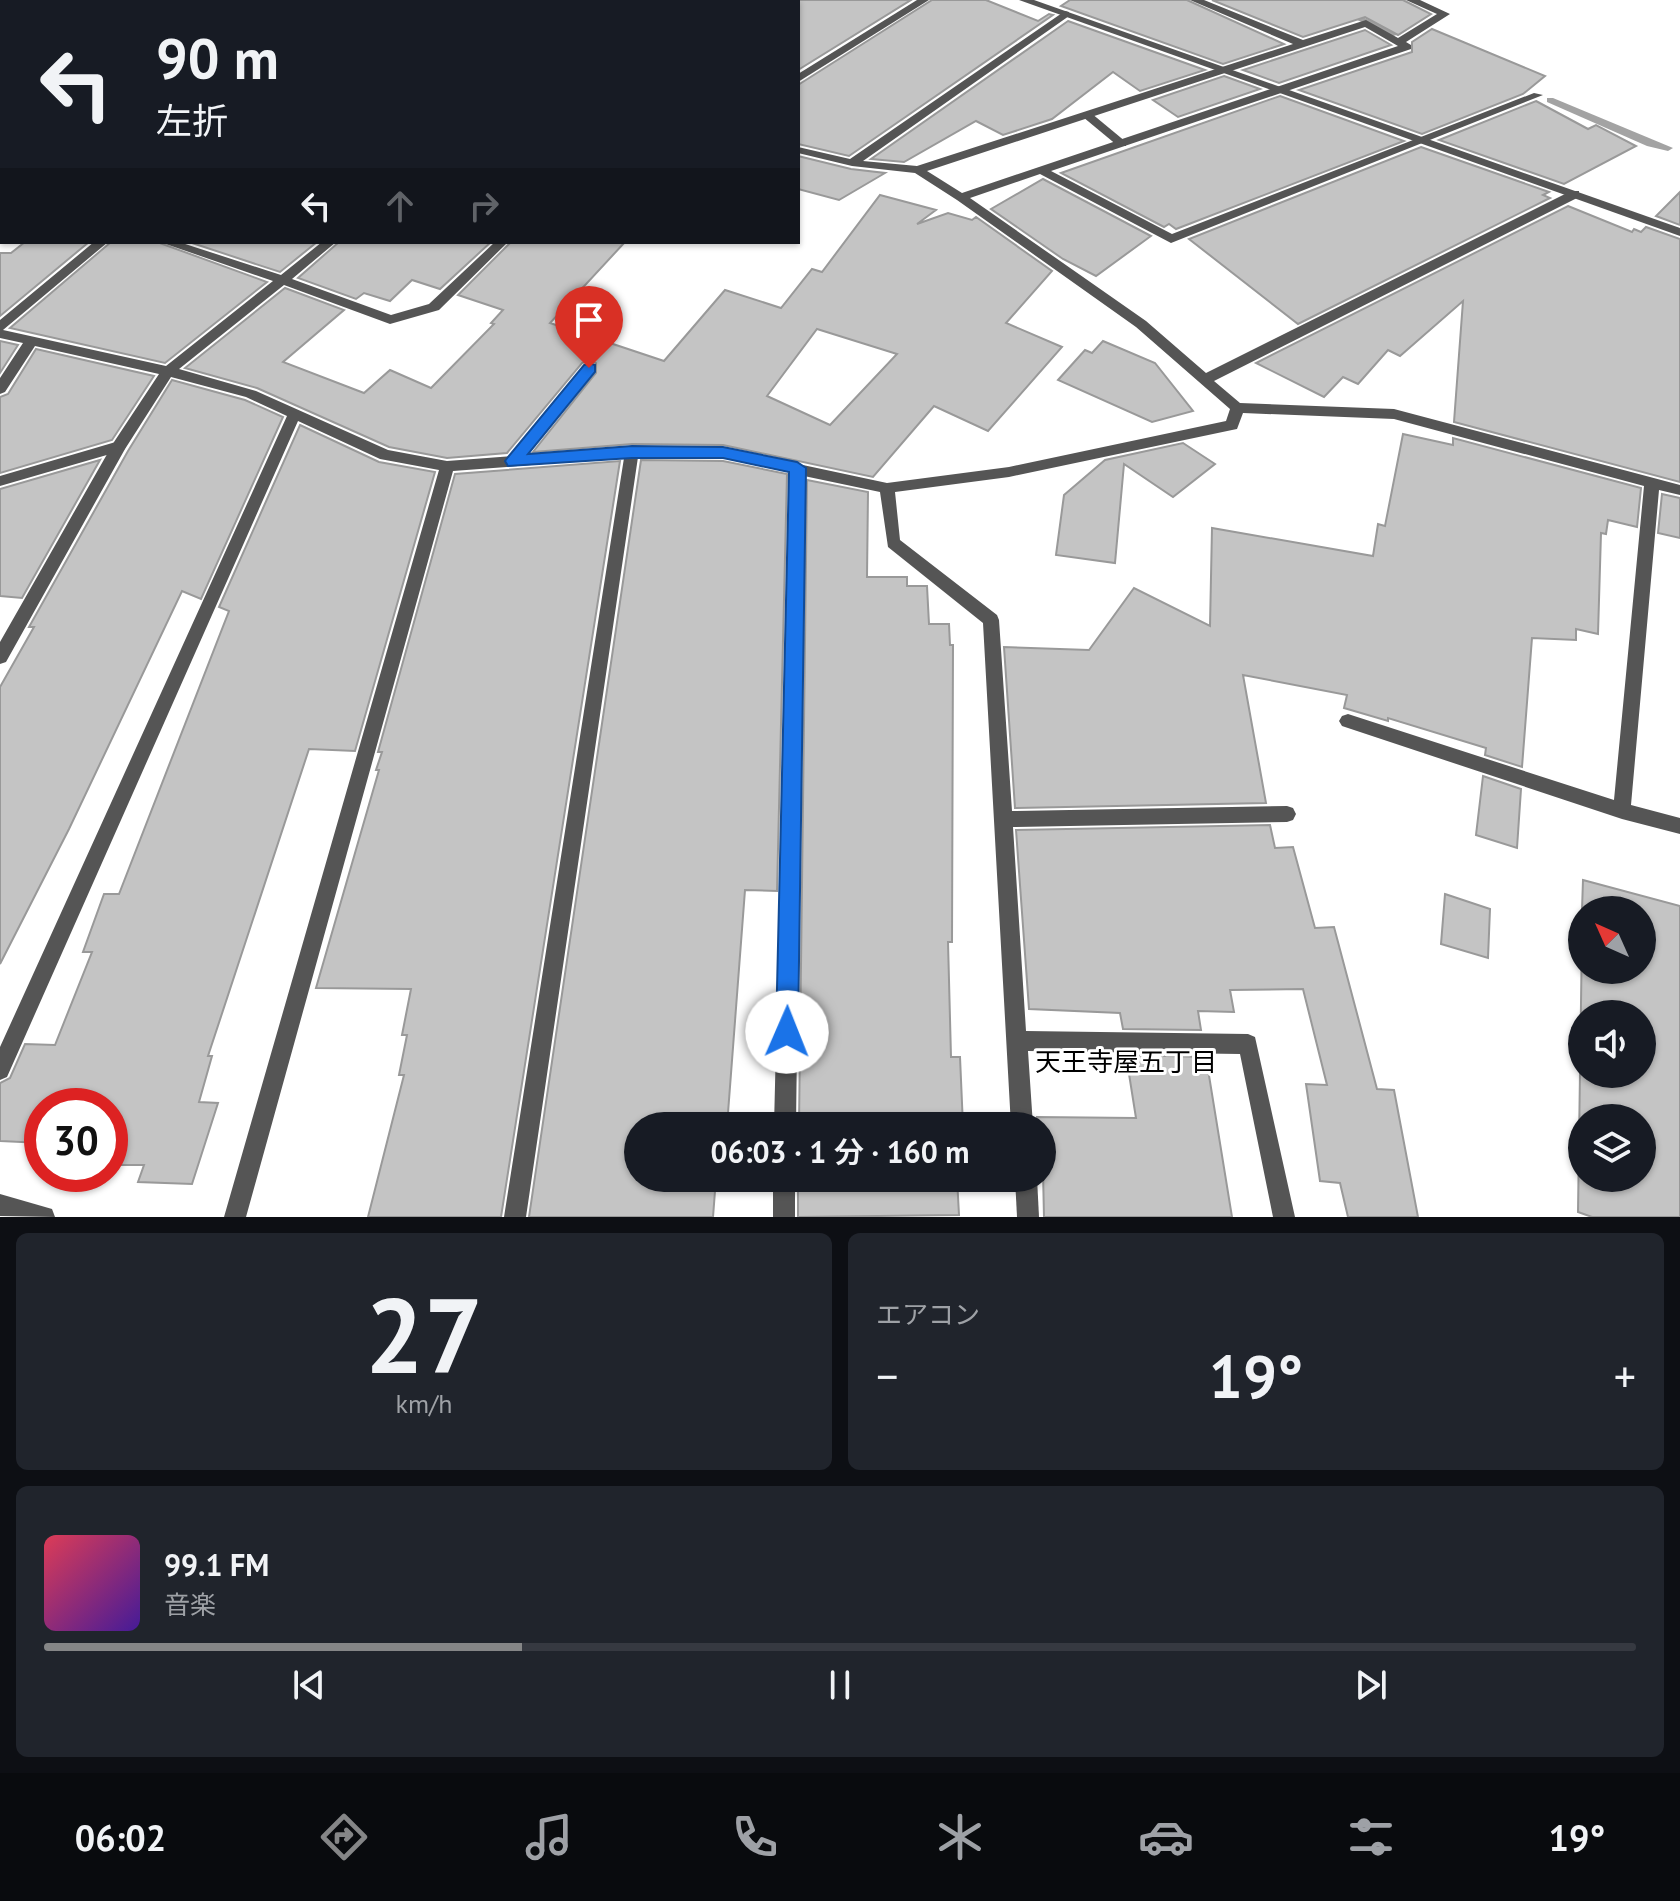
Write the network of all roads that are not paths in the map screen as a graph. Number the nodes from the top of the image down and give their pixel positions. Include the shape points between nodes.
1 (924, 0) edge
2 (1024, 0) edge
3 (1195, 0) edge
4 (1411, 0) edge
5 (1065, 14) junction
6 (1398, 42) junction
7 (1303, 44) junction
8 (1223, 70) junction
9 (800, 78) edge
10 (1280, 90) junction
11 (1538, 95) dead end
12 (1087, 115) junction
13 (1424, 141) junction
14 (1122, 144) junction
15 (800, 150) edge
16 (852, 163) junction
17 (918, 170) junction
18 (1043, 171) junction
19 (1575, 194) junction
20 (961, 197) junction
21 (1680, 232) edge
22 (100, 244) edge
23 (172, 244) edge
24 (328, 244) edge
25 (500, 244) edge
26 (283, 280) junction
27 (0, 327) edge
28 (0, 334) edge
29 (31, 341) junction
30 (589, 368) dead end
31 (168, 371) junction
32 (1204, 380) junction
33 (0, 389) edge
34 (1237, 408) junction
35 (294, 415) junction
36 (119, 446) junction
37 (632, 452) junction
38 (513, 461) junction
39 (447, 466) junction
40 (797, 468) junction
41 (0, 481) edge
42 (1652, 484) junction
43 (887, 488) junction
44 (1680, 490) edge
45 (0, 657) edge
46 (1348, 721) dead end
47 (1622, 811) junction
48 (1287, 814) dead end
49 (1003, 819) junction
50 (1680, 826) edge
51 (1017, 1041) junction
52 (0, 1070) edge
53 (785, 1112) edge
54 (1021, 1112) edge
55 (784, 1192) edge
56 (1027, 1192) edge
57 (0, 1205) edge
58 (44, 1217) edge
59 (235, 1217) edge
60 (515, 1217) edge
61 (784, 1217) edge
62 (1028, 1217) edge
63 (1284, 1217) edge

1 - 9 street
2 - 5 street
3 - 7 street
4 - 6 street via 1445,14
5 - 8 street
5 - 16 street
6 - 7 street via 1366,23
6 - 10 street via 1407,47
7 - 8 street
8 - 10 street
8 - 12 street
10 - 13 street
10 - 14 street
11 - 13 street
12 - 14 street
12 - 17 street
13 - 18 street via 1171,239
13 - 19 street
14 - 18 street
15 - 16 street
16 - 17 street
17 - 20 street
18 - 20 street
19 - 21 street
19 - 32 street
20 - 32 street via 1141,324
22 - 27 street
23 - 26 street
24 - 26 street
25 - 26 street via 434,307 390,320
26 - 31 street
28 - 29 street
29 - 31 street
29 - 33 street
30 - 38 street
31 - 35 street via 251,394
31 - 36 street
32 - 34 street
34 - 42 street via 1394,414
34 - 43 street via 1232,425 1009,472
35 - 39 street via 385,455
35 - 52 street
36 - 41 street
36 - 45 street
37 - 38 street
37 - 40 street via 723,453
37 - 60 street
38 - 39 street
39 - 59 street
40 - 43 street
40 - 53 street
42 - 44 street
42 - 47 street
43 - 49 street via 893,543 991,620
46 - 47 street
47 - 50 street
48 - 49 street
49 - 51 street
51 - 54 street
51 - 63 street via 1248,1044
55 - 61 street
56 - 62 street
57 - 58 street

